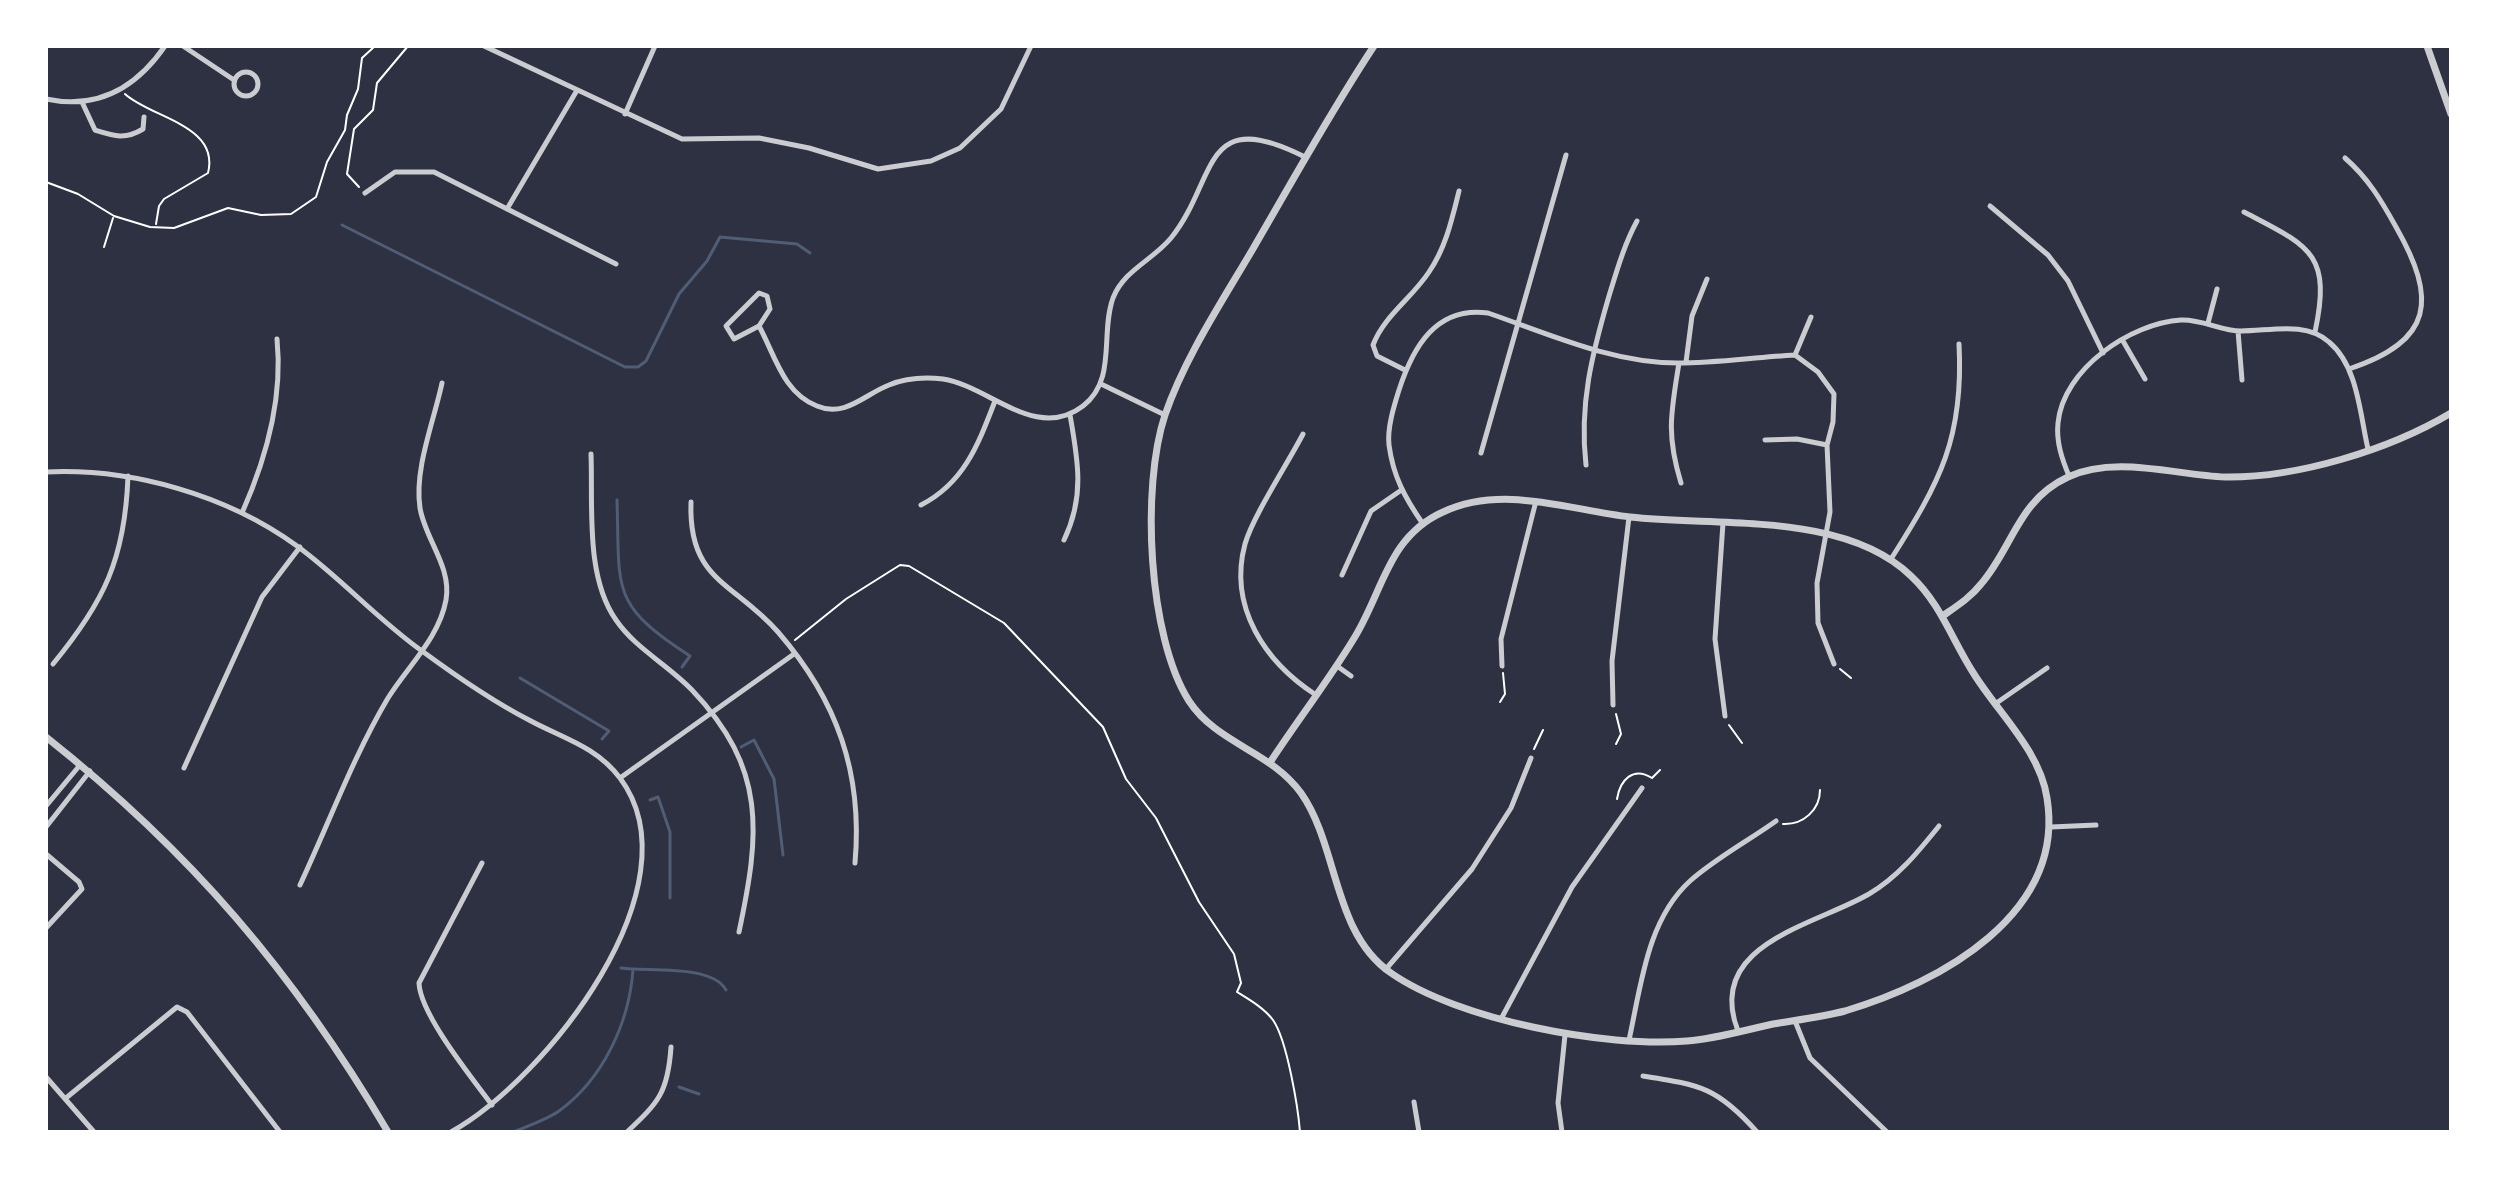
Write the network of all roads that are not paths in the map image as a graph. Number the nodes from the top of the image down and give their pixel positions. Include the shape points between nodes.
1 (165, 46) edge
2 (183, 46) edge
3 (484, 46) edge
4 (504, 46) edge
5 (655, 46) edge
6 (1031, 46) edge
7 (1374, 46) edge
8 (2427, 46) edge
9 (501, 53) junction
10 (234, 80) junction
11 (576, 92) junction
12 (46, 99) edge
13 (82, 102) junction
14 (2448, 103) edge
15 (625, 114) junction
16 (2451, 114) edge
17 (144, 117) dead end
18 (1566, 155) dead end
19 (1306, 158) junction
20 (2345, 158) dead end
21 (1459, 191) dead end
22 (365, 193) road end
23 (1990, 206) dead end
24 (507, 209) junction
25 (2244, 212) dead end
26 (1637, 221) dead end
27 (616, 264) dead end
28 (1707, 279) dead end
29 (2217, 289) dead end
30 (1811, 317) dead end
31 (2208, 323) junction
32 (1520, 324) junction
33 (759, 326) junction
34 (2238, 331) junction
35 (2315, 332) junction
36 (277, 339) dead end
37 (2123, 341) junction
38 (1959, 344) dead end
39 (1593, 350) junction
40 (2103, 353) junction
41 (1795, 355) junction
42 (1682, 362) junction
43 (2349, 369) junction
44 (1405, 370) junction
45 (2145, 379) dead end
46 (2242, 380) dead end
47 (442, 383) dead end
48 (1101, 383) junction
49 (995, 401) junction
50 (2451, 413) edge
51 (1070, 415) junction
52 (1165, 415) junction
53 (1303, 434) dead end
54 (1765, 440) dead end
55 (1827, 445) junction
56 (2368, 449) junction
57 (1481, 453) dead end
58 (591, 454) dead end
59 (1586, 465) dead end
60 (46, 472) edge
61 (128, 476) junction
62 (2069, 476) junction
63 (1681, 483) dead end
64 (1400, 491) junction
65 (1536, 501) junction
66 (691, 502) dead end
67 (921, 505) dead end
68 (242, 513) junction
69 (1629, 517) junction
70 (1723, 523) junction
71 (1423, 524) junction
72 (1827, 533) junction
73 (1064, 540) dead end
74 (300, 547) junction
75 (1891, 559) junction
76 (1342, 575) dead end
77 (1944, 615) junction
78 (422, 651) junction
79 (794, 654) junction
80 (53, 664) dead end
81 (1834, 664) road end
82 (1336, 665) junction
83 (1502, 666) road end
84 (2047, 668) dead end
85 (1351, 676) dead end
86 (1316, 695) junction
87 (1995, 704) junction
88 (1613, 705) road end
89 (712, 713) junction
90 (1725, 716) dead end
91 (46, 737) edge
92 (1531, 758) road end
93 (1271, 761) junction
94 (80, 764) junction
95 (184, 768) dead end
96 (90, 771) junction
97 (620, 778) junction
98 (1642, 788) dead end
99 (46, 806) edge
100 (1776, 821) road end
101 (2096, 825) dead end
102 (1939, 826) dead end
103 (46, 827) edge
104 (2051, 827) junction
105 (46, 854) edge
106 (482, 863) dead end
107 (855, 863) dead end
108 (300, 885) dead end
109 (46, 928) edge
110 (739, 932) dead end
111 (1386, 970) junction
112 (1500, 1020) junction
113 (1794, 1020) junction
114 (1738, 1031) junction
115 (1565, 1035) junction
116 (1629, 1040) junction
117 (671, 1047) dead end
118 (1643, 1076) dead end
119 (46, 1077) edge
120 (66, 1098) junction
121 (1414, 1102) dead end
122 (492, 1105) junction
123 (94, 1132) edge
124 (280, 1132) edge
125 (388, 1132) edge
126 (451, 1132) edge
127 (627, 1132) edge
128 (1419, 1132) edge
129 (1562, 1132) edge
130 (1757, 1132) edge
131 (1887, 1132) edge

1 - 13 street via 147,73 121,89
2 - 10 street
3 - 9 street
4 - 9 street
5 - 15 street
6 - 15 street via 994,116 960,148 908,166 878,169 759,138 682,139
7 - 19 street
8 - 14 street
9 - 11 street
10 - 10 street via 252,73 259,86 249,96 239,94
11 - 15 street
11 - 24 street
12 - 13 street
13 - 17 street via 95,130 115,137 130,137 143,129
14 - 16 street
18 - 32 street
19 - 48 street via 1257,138 1237,141 1209,163 1176,231 1128,274 1114,297
19 - 52 street via 1237,275
20 - 43 street via 2369,179 2409,250 2424,294 2419,319 2407,339 2379,359
21 - 44 street via 1445,243 1429,272 1379,329 1373,345 1377,356
22 - 24 street via 389,174 423,170
23 - 40 street via 2048,255 2068,281
24 - 27 street
25 - 35 street via 2292,237 2318,266 2323,285
26 - 39 street via 1624,246
28 - 42 street
29 - 31 street
30 - 41 street
31 - 34 street
31 - 37 street via 2163,323
32 - 39 street
32 - 44 street via 1471,311 1452,315 1420,340
32 - 57 street
33 - 33 street via 770,302 759,293 726,326 734,339
33 - 49 street via 791,389 819,407 844,408 891,384 932,378
34 - 35 street
34 - 46 street
35 - 43 street via 2330,342
36 - 68 street via 280,371 262,467
37 - 40 street
37 - 45 street
38 - 75 street via 1959,404 1947,461
39 - 42 street
39 - 59 street via 1583,417
40 - 62 street via 2075,380 2063,401 2058,443
41 - 42 street
41 - 55 street via 1818,372 1834,394
42 - 63 street via 1669,430
43 - 56 street
44 - 64 street via 1388,442
47 - 78 street via 420,482 420,507 445,575 447,596 443,616
48 - 51 street
48 - 52 street
49 - 51 street via 1033,416
49 - 67 street via 965,466 945,493
50 - 56 street
51 - 73 street via 1077,513
52 - 93 street via 1155,463 1150,540 1172,663 1190,702 1217,732
53 - 86 street via 1246,542 1240,580 1258,641 1276,665
54 - 55 street
55 - 72 street
56 - 62 street via 2298,471 2253,477 2105,468
58 - 89 street via 597,569 606,600 632,638
60 - 61 street
61 - 68 street
61 - 80 street via 119,551 108,585
62 - 77 street via 2035,501 1982,583
64 - 71 street
64 - 76 street via 1371,511
65 - 69 street
65 - 71 street via 1486,500 1441,512
65 - 83 street via 1501,639
66 - 79 street via 690,532 714,578 758,611
68 - 74 street
69 - 70 street
69 - 88 street via 1612,661
70 - 72 street
70 - 90 street via 1715,639
71 - 82 street via 1394,553 1359,632
72 - 75 street
72 - 81 street via 1817,583 1818,623
74 - 78 street
74 - 95 street via 262,597
75 - 77 street
77 - 87 street
78 - 97 street via 531,721 586,747
78 - 108 street via 362,746
79 - 89 street
79 - 107 street via 825,698 849,758 858,807
82 - 85 street
82 - 86 street
84 - 87 street
86 - 93 street
87 - 104 street via 2034,758 2046,787
89 - 97 street
89 - 110 street via 744,768 755,812 752,870
91 - 94 street
92 - 111 street via 1511,808 1472,869
93 - 111 street via 1308,802 1349,919
94 - 96 street
94 - 99 street
96 - 103 street
96 - 125 street via 193,867 288,978
97 - 122 street via 642,829 644,853 631,905 603,971 566,1029
98 - 112 street via 1572,887
100 - 116 street via 1689,882 1672,902 1656,930
101 - 104 street
102 - 114 street via 1897,875 1871,893 1765,943 1735,983 1731,1014
104 - 113 street via 2033,890 2012,917 1969,952 1929,978 1886,996
105 - 109 street via 82,889
106 - 122 street via 419,983 419,993
111 - 112 street
112 - 115 street
113 - 114 street
113 - 131 street via 1810,1058
114 - 116 street via 1685,1041
115 - 116 street
115 - 129 street via 1558,1103
117 - 127 street via 661,1099
118 - 130 street via 1697,1084 1730,1104
119 - 120 street
120 - 123 street
120 - 124 street via 177,1007 187,1012
121 - 128 street
122 - 126 street

